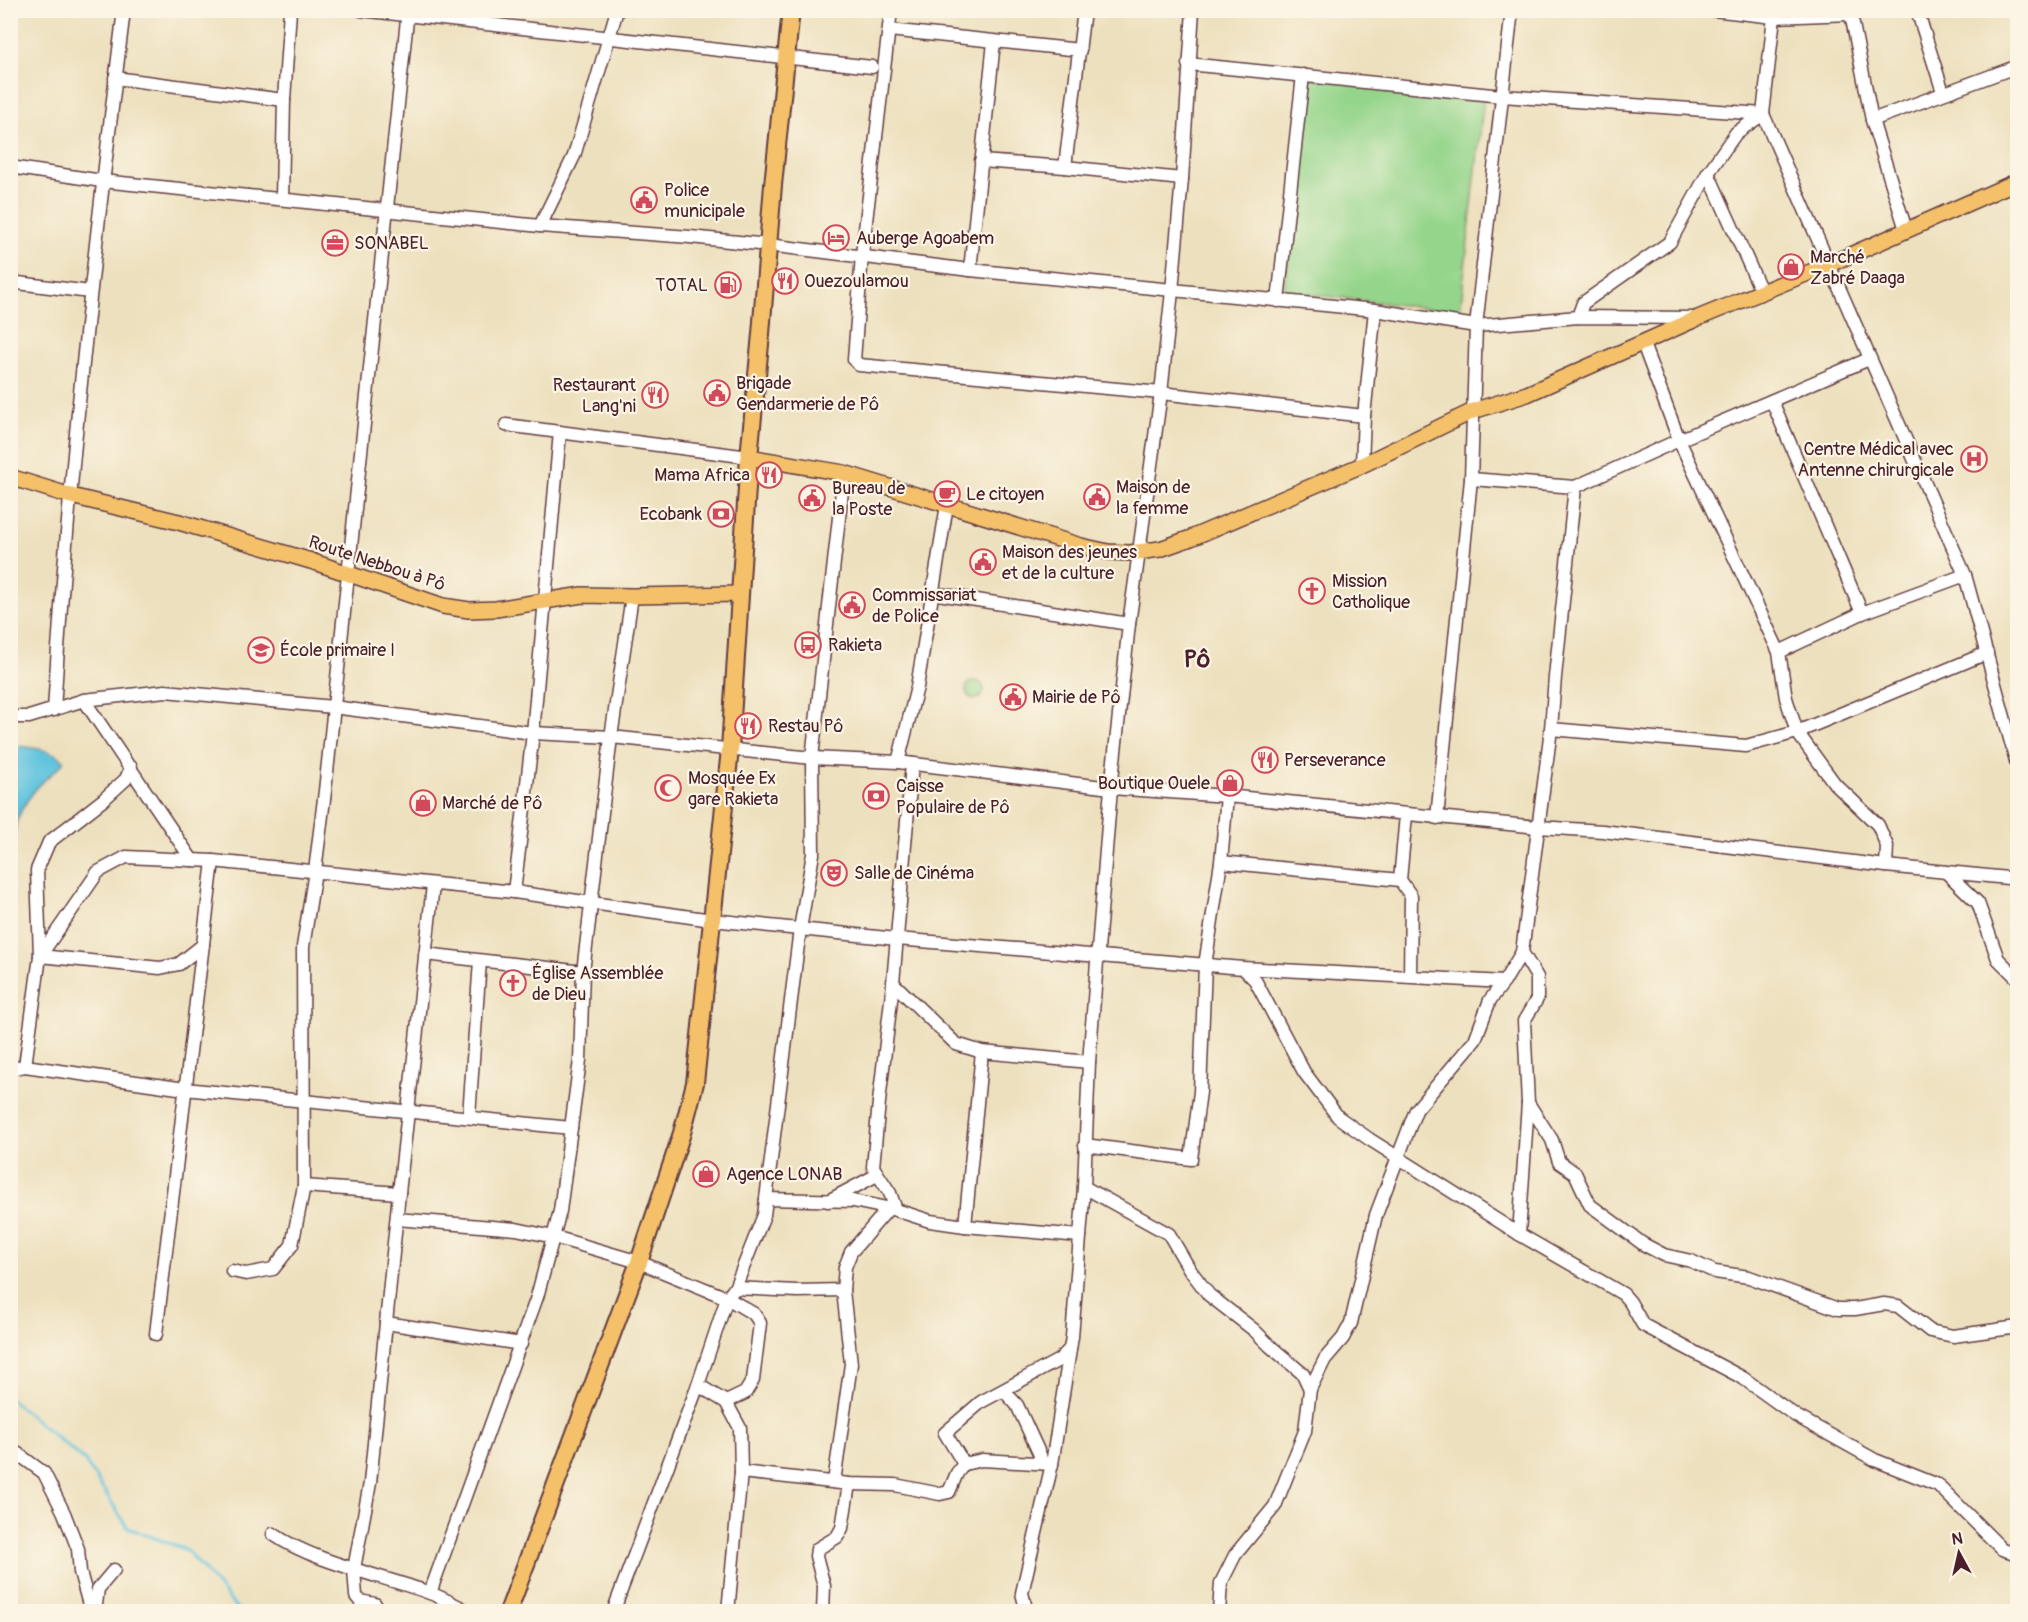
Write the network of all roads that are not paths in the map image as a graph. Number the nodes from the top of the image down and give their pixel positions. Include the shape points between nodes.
1 (124, 10) edge
2 (290, 10) edge
3 (361, 10) edge
4 (616, 10) edge
5 (791, 10) edge
6 (891, 10) edge
7 (1084, 10) edge
8 (1193, 10) edge
9 (1512, 10) edge
10 (1713, 10) edge
11 (1917, 10) edge
12 (1855, 12) edge
13 (407, 13) edge
14 (1774, 17) junction
15 (888, 30) junction
16 (609, 39) junction
17 (994, 42) junction
18 (1080, 50) junction
19 (787, 56) junction
20 (885, 57) junction
21 (1188, 64) junction
22 (2018, 66) edge
23 (872, 67) junction
24 (1303, 75) junction
25 (115, 78) junction
26 (883, 81) junction
27 (1943, 92) junction
28 (1502, 96) junction
29 (284, 100) junction
30 (1763, 114) junction
31 (1872, 120) junction
32 (981, 161) junction
33 (10, 167) edge
34 (1065, 167) junction
35 (1708, 173) junction
36 (1182, 179) junction
37 (102, 181) junction
38 (2018, 181) edge
39 (282, 199) junction
40 (387, 211) junction
41 (540, 226) junction
42 (1906, 230) junction
43 (768, 245) junction
44 (862, 255) junction
45 (1830, 264) junction
46 (969, 270) junction
47 (10, 282) edge
48 (1172, 291) junction
49 (90, 292) junction
50 (1762, 294) junction
51 (1278, 301) junction
52 (1375, 310) junction
53 (1578, 317) junction
54 (1698, 318) junction
55 (1476, 326) junction
56 (1643, 344) junction
57 (1869, 359) junction
58 (1161, 393) junction
59 (1772, 401) junction
60 (1473, 411) junction
61 (1364, 416) junction
62 (506, 425) dead end
63 (560, 432) junction
64 (1679, 440) junction
65 (749, 457) junction
66 (1362, 465) junction
67 (844, 473) junction
68 (10, 477) edge
69 (1471, 479) junction
70 (1575, 487) junction
71 (71, 496) junction
72 (947, 505) junction
73 (1139, 552) junction
74 (348, 575) junction
75 (1965, 575) junction
76 (932, 593) junction
77 (740, 594) junction
78 (632, 596) junction
79 (546, 602) junction
80 (1862, 613) junction
81 (1129, 624) junction
82 (1779, 652) junction
83 (1987, 653) junction
84 (84, 700) junction
85 (333, 707) junction
86 (54, 710) junction
87 (10, 717) edge
88 (1551, 729) junction
89 (1797, 732) junction
90 (533, 734) junction
91 (611, 737) junction
92 (730, 749) junction
93 (812, 758) junction
94 (898, 762) junction
95 (912, 764) junction
96 (131, 767) junction
97 (2018, 768) edge
98 (1111, 788) junction
99 (1227, 796) junction
100 (1406, 815) junction
101 (1437, 818) junction
102 (1538, 827) junction
103 (192, 860) junction
104 (213, 861) junction
105 (1221, 861) junction
106 (1886, 866) junction
107 (315, 871) junction
108 (1946, 872) junction
109 (2018, 879) edge
110 (1400, 880) junction
111 (433, 885) junction
112 (514, 892) junction
113 (593, 902) junction
114 (712, 920) junction
115 (800, 929) junction
116 (897, 939) junction
117 (203, 945) junction
118 (1522, 952) junction
119 (426, 954) junction
120 (1098, 955) junction
121 (40, 956) junction
122 (480, 961) junction
123 (1205, 965) junction
124 (1243, 968) junction
125 (583, 972) junction
126 (1410, 976) junction
127 (2018, 980) edge
128 (1504, 982) junction
129 (893, 983) junction
130 (982, 1052) junction
131 (1089, 1062) junction
132 (25, 1066) junction
133 (10, 1069) edge
134 (185, 1089) junction
135 (305, 1100) junction
136 (1528, 1103) junction
137 (409, 1110) junction
138 (469, 1116) junction
139 (571, 1128) junction
140 (1085, 1145) junction
141 (1398, 1155) junction
142 (877, 1174) junction
143 (304, 1186) junction
144 (1084, 1187) junction
145 (399, 1193) junction
146 (766, 1198) junction
147 (828, 1202) junction
148 (892, 1209) junction
149 (397, 1219) junction
150 (966, 1226) junction
151 (1519, 1234) junction
152 (1080, 1236) junction
153 (554, 1237) junction
154 (639, 1262) junction
155 (232, 1271) dead end
156 (843, 1290) junction
157 (731, 1293) junction
158 (386, 1323) junction
159 (2018, 1327) edge
160 (156, 1334) dead end
161 (520, 1344) junction
162 (1070, 1349) junction
163 (698, 1385) junction
164 (1310, 1389) junction
165 (1004, 1391) junction
166 (726, 1402) junction
167 (10, 1448) edge
168 (1047, 1463) junction
169 (963, 1464) junction
170 (741, 1472) junction
171 (834, 1482) junction
172 (849, 1484) junction
173 (273, 1534) dead end
174 (2018, 1554) edge
175 (354, 1569) junction
176 (114, 1570) dead end
177 (430, 1593) junction
178 (93, 1611) edge
179 (378, 1611) edge
180 (469, 1611) edge
181 (508, 1611) edge
182 (613, 1611) edge
183 (728, 1611) edge
184 (823, 1611) edge
185 (1027, 1611) edge
186 (1219, 1611) edge

1 - 25 street
2 - 29 street
3 - 13 street
4 - 16 street
5 - 19 highway
6 - 15 street
7 - 18 street
8 - 21 street
9 - 28 street
10 - 14 street
11 - 27 street
12 - 14 street
12 - 31 street
13 - 16 street
13 - 40 street
14 - 30 street
15 - 17 street
15 - 20 street
16 - 19 street
16 - 41 street via 574,156
17 - 18 street
17 - 32 street
18 - 34 street
19 - 23 street
19 - 43 highway
20 - 23 street
20 - 26 street
21 - 24 street
21 - 36 street
22 - 27 street
23 - 26 street
24 - 28 street
24 - 51 street
25 - 29 street
25 - 37 street
26 - 44 street
27 - 31 street
28 - 30 street
28 - 55 street
29 - 39 street
30 - 35 street via 1736,133
30 - 45 street
31 - 42 street
32 - 34 street
32 - 46 street
33 - 37 street
34 - 36 street
35 - 50 street
35 - 53 street via 1670,242 1583,303
36 - 48 street
37 - 39 street
37 - 49 street
38 - 42 main road
39 - 40 street
40 - 41 street
40 - 74 street
41 - 43 street
42 - 45 main road
43 - 44 street
43 - 65 highway
44 - 46 street
44 - 58 street via 854,360 859,365
45 - 50 main road
45 - 57 street
46 - 48 street
47 - 49 street
48 - 51 street
48 - 58 street
49 - 71 street
50 - 54 main road
51 - 52 street
52 - 55 street
52 - 61 street
53 - 54 street
53 - 55 street
54 - 56 main road
55 - 60 street
56 - 60 main road via 1527,394
56 - 64 street
57 - 59 street
57 - 75 street
58 - 61 street
58 - 73 street
59 - 64 street
59 - 80 street
60 - 66 main road
60 - 69 street
61 - 66 street
62 - 63 street
63 - 65 street
63 - 79 street
64 - 70 street
64 - 82 street
65 - 67 main road
65 - 77 highway
66 - 73 main road via 1191,538
67 - 72 main road
67 - 93 street
68 - 71 main road, Route Nebbou à Pô
69 - 70 street
69 - 101 street
70 - 88 street
71 - 74 main road, Route Nebbou à Pô via 179,522
71 - 86 street
72 - 73 main road via 1081,546 1108,552
72 - 76 street
73 - 81 street
74 - 79 main road, Route Nebbou à Pô via 443,606 469,610
74 - 85 street
75 - 80 street
75 - 83 street
76 - 81 street
76 - 94 street via 917,687
77 - 78 main road, Route Nebbou à Pô
77 - 92 highway
78 - 79 main road, Route Nebbou à Pô via 582,595
78 - 91 street
79 - 90 street
80 - 82 street
81 - 98 street
82 - 89 street via 1786,698
83 - 89 street
83 - 97 street
84 - 85 street via 165,691
84 - 86 street
84 - 96 street
85 - 90 street
85 - 107 street
86 - 87 street
88 - 89 street via 1746,746
88 - 102 street
89 - 106 street via 1835,784 1878,825 1887,846
90 - 91 street
90 - 112 street
91 - 92 street
91 - 113 street
92 - 93 street
92 - 114 highway
93 - 94 street
93 - 115 street via 813,854
94 - 95 street
95 - 98 street
95 - 116 street
96 - 103 street
96 - 121 street via 126,779 49,842 37,870
98 - 99 street
98 - 120 street
99 - 100 street
99 - 105 street
100 - 101 street
100 - 110 street
101 - 102 street
102 - 106 street via 1603,831
102 - 118 street
103 - 104 street
103 - 121 street via 126,857 98,872
104 - 107 street
104 - 117 street
105 - 110 street
105 - 123 street
106 - 108 street
107 - 111 street
107 - 135 street via 303,947
108 - 109 street
108 - 127 street via 1978,903 1998,959
110 - 126 street via 1411,896
111 - 112 street
111 - 119 street
112 - 113 street
113 - 114 street
113 - 125 street
114 - 115 street
114 - 154 highway via 695,1083
115 - 116 street
115 - 146 street
116 - 120 street
116 - 129 street
117 - 121 street via 179,964 160,968
117 - 134 street
118 - 128 street
118 - 136 street via 1538,977 1537,999 1524,1021
119 - 122 street
119 - 137 street
120 - 123 street
120 - 131 street
121 - 132 street
122 - 125 street
122 - 138 street
123 - 124 street
123 - 140 street via 1200,1092 1191,1159
124 - 126 street
124 - 141 street via 1255,980 1304,1072 1338,1117
125 - 139 street via 580,1060
126 - 128 street
128 - 141 street via 1490,1000 1475,1040 1416,1110
129 - 130 street via 956,1044
129 - 142 street via 873,1167
130 - 131 street
130 - 150 street
131 - 140 street
132 - 133 street
132 - 134 street
134 - 135 street
134 - 160 street
135 - 137 street
135 - 143 street
136 - 151 street
136 - 159 street via 1552,1140 1559,1162 1575,1173 1590,1205 1664,1255 1715,1272 1749,1277 1838,1309 1898,1306 1930,1331 1953,1336
137 - 138 street
137 - 145 street
138 - 139 street
139 - 153 street
140 - 144 street
141 - 151 street
141 - 164 street via 1376,1215 1350,1323
142 - 147 street
142 - 148 street via 890,1193
143 - 145 street
143 - 155 street via 292,1245 273,1269 246,1274
144 - 152 street
144 - 164 street via 1169,1234 1209,1295 1303,1374
145 - 149 street
146 - 147 street
146 - 157 street via 764,1215
147 - 148 street via 853,1201
148 - 150 street via 930,1221
148 - 156 street via 851,1252
149 - 153 street
149 - 158 street
150 - 152 street
151 - 174 street via 1623,1294 1643,1325 1743,1378 1796,1416 1875,1460 1938,1485 2001,1549
152 - 162 street
153 - 154 street
153 - 161 street
154 - 157 street
154 - 181 highway
156 - 157 street
156 - 171 street via 850,1364
157 - 163 street
157 - 166 street via 760,1323 753,1380 745,1393
158 - 161 street
158 - 175 street via 370,1483
161 - 177 street
162 - 165 street via 1059,1360
162 - 168 street
163 - 166 street
163 - 182 street
164 - 186 street via 1305,1431 1275,1506 1235,1555 1221,1583
165 - 168 street via 1017,1405
165 - 169 street via 981,1402 945,1433
166 - 170 street via 740,1428
167 - 178 street via 44,1473 78,1549 80,1572
168 - 169 street via 982,1460
168 - 185 street via 1022,1593
169 - 172 street via 949,1492 940,1494 895,1485
170 - 171 street
170 - 183 street
171 - 172 street
172 - 184 street via 842,1528 837,1537 818,1549 816,1556 825,1586
173 - 175 street via 288,1545
175 - 177 street
175 - 179 street via 356,1596 360,1602 375,1605
176 - 178 street via 98,1589
177 - 180 street

